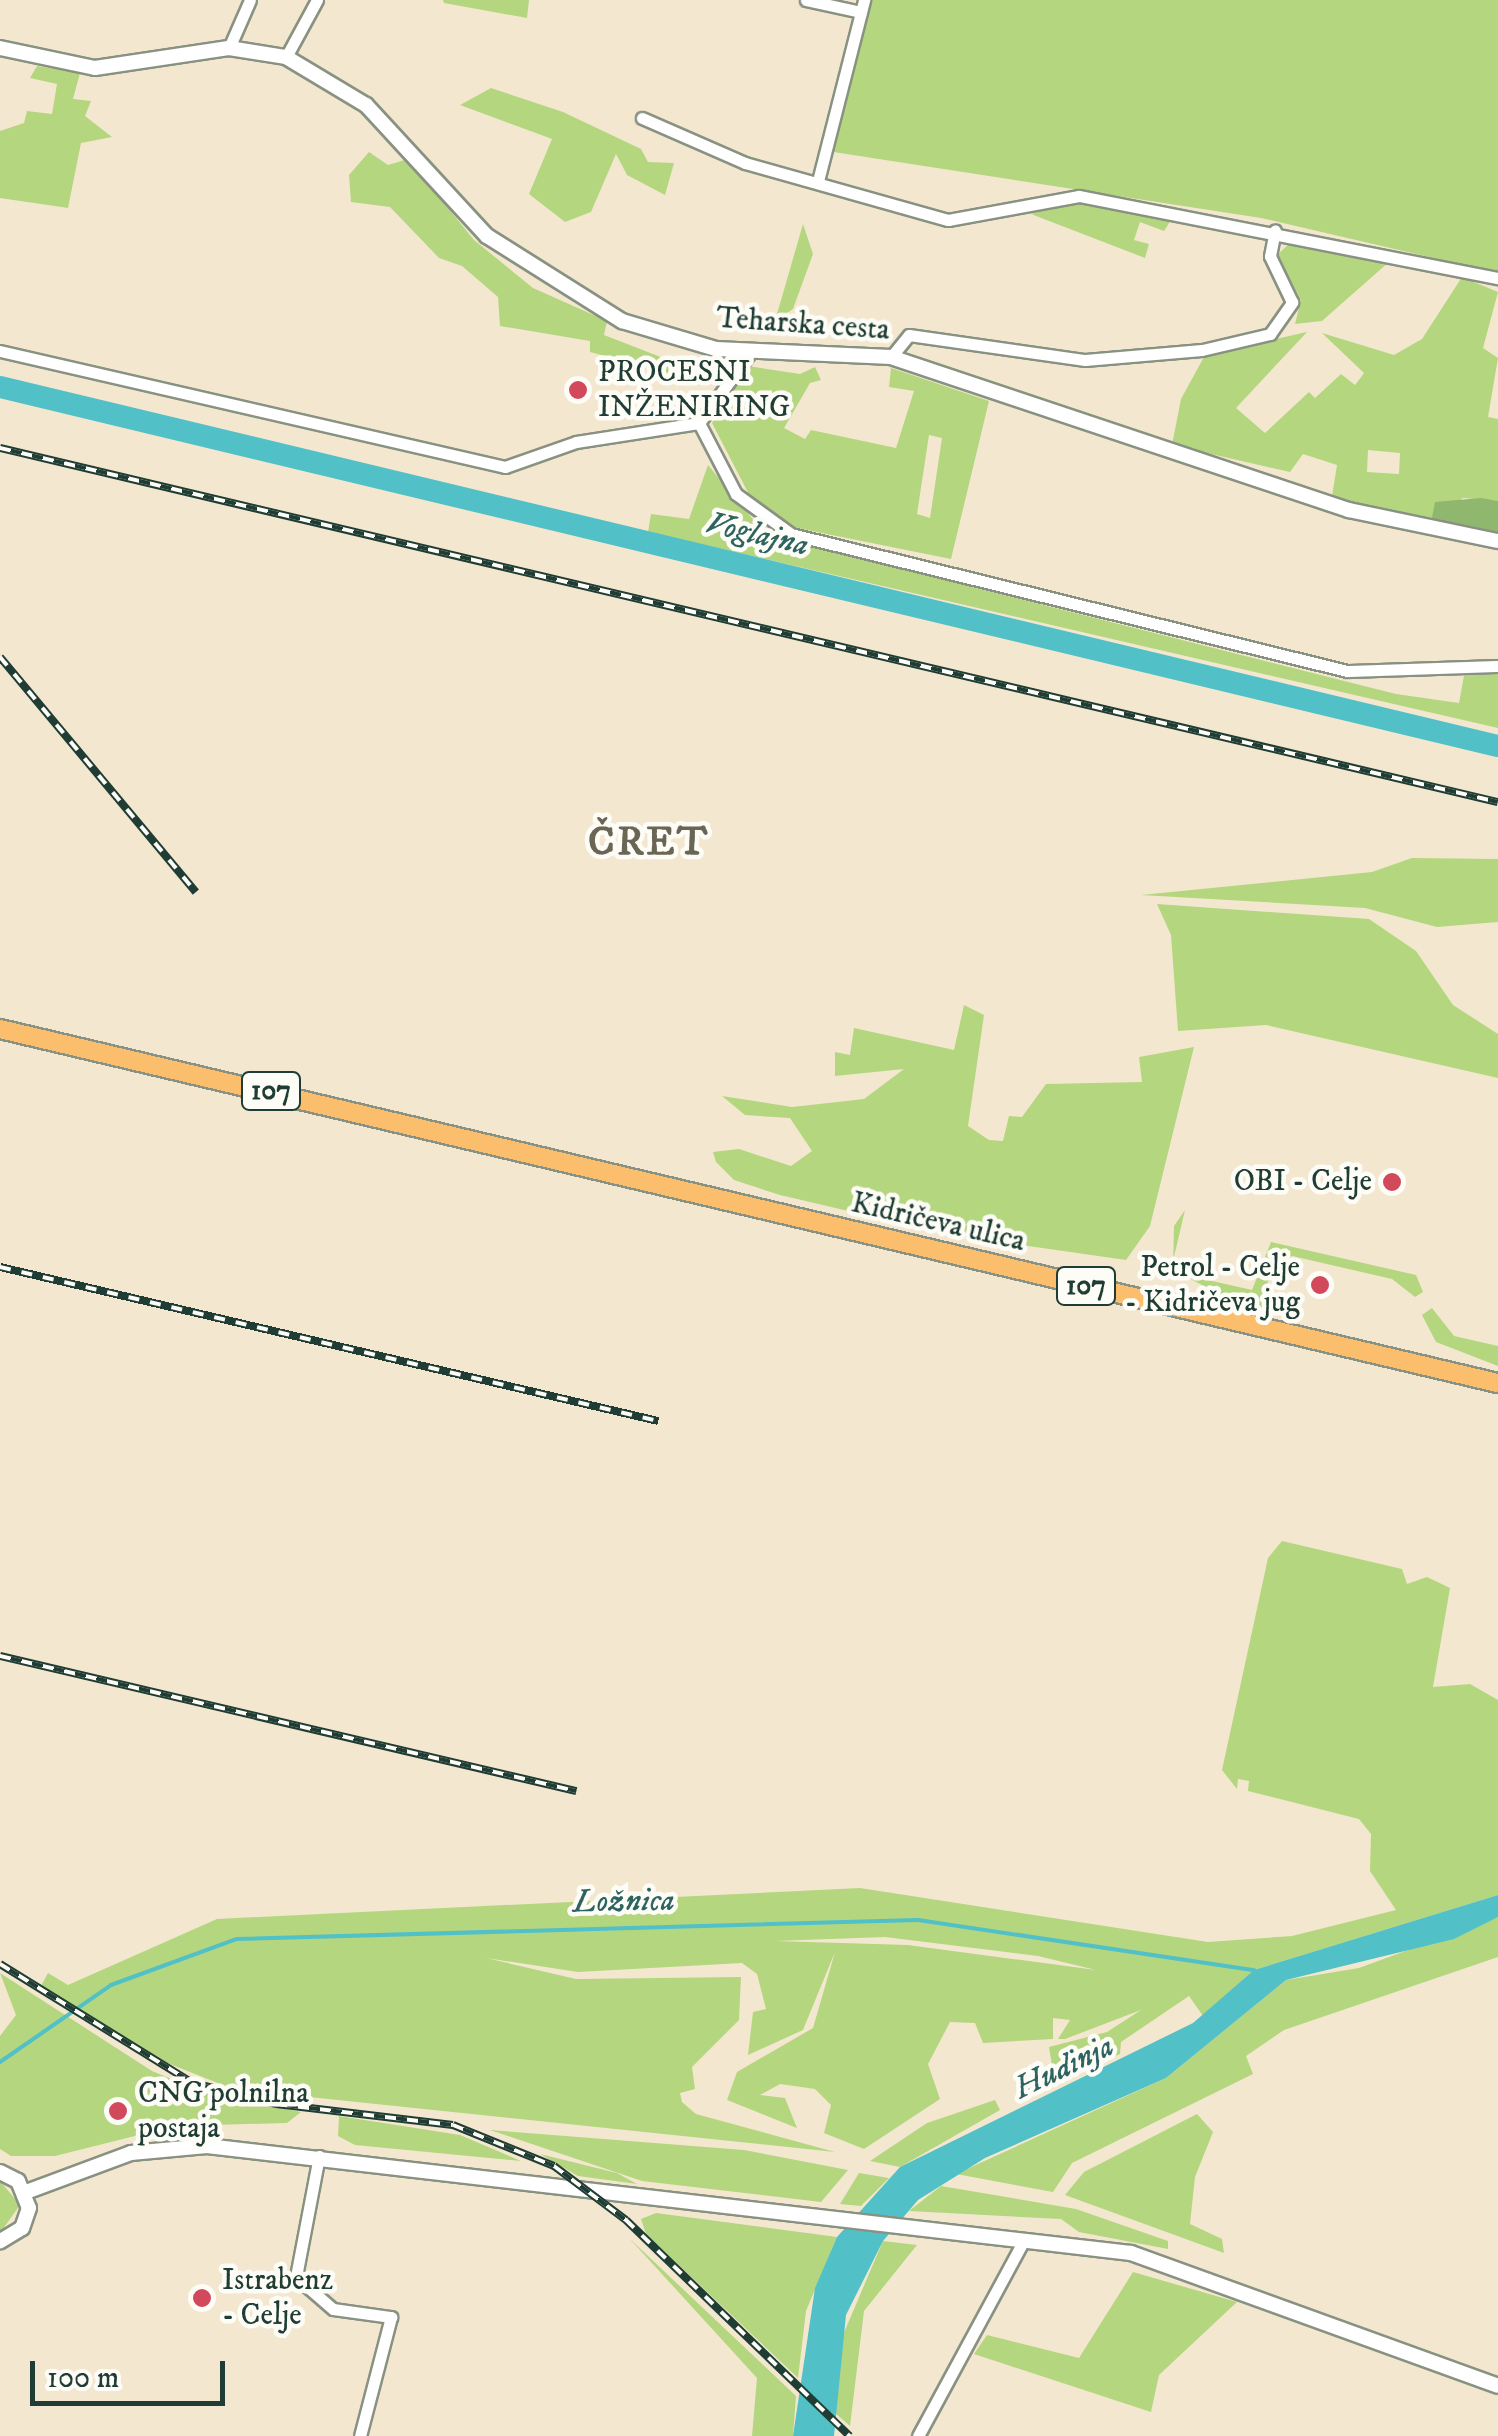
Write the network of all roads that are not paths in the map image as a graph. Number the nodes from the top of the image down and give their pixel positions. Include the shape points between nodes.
1 (250, 0) edge
2 (317, 0) edge
3 (806, 0) edge
4 (863, 6) edge
5 (0, 48) edge
6 (228, 48) junction
7 (286, 57) junction
8 (642, 118) dead end
9 (818, 181) junction
10 (1276, 230) junction
11 (1498, 278) edge
12 (0, 351) edge
13 (750, 353) junction
14 (891, 357) junction
15 (699, 424) junction
16 (1498, 541) edge
17 (1498, 666) edge
18 (0, 1028) edge
19 (1498, 1383) edge
20 (319, 2156) junction
21 (0, 2172) edge
22 (26, 2192) junction
23 (1024, 2240) junction
24 (0, 2241) edge
25 (1498, 2386) edge
26 (360, 2436) edge
27 (918, 2436) edge

1 - 6 street
2 - 7 street
3 - 4 street
4 - 9 street
5 - 6 street, Teharska cesta via 109,68
6 - 7 street, Teharska cesta
7 - 13 street, Teharska cesta via 366,105 487,236 545,280 622,321
8 - 9 street via 745,163
9 - 10 street via 948,220 1079,196
10 - 11 street
10 - 14 street via 1270,256 1292,302 1270,334 1202,350 1085,360 908,335
12 - 15 street via 506,467 576,442
13 - 14 street, Teharska cesta
13 - 15 street
14 - 16 street, Teharska cesta via 1350,510
15 - 17 street via 736,494 792,534 1347,671
18 - 19 main road, Kidričeva ulica / 107
20 - 22 street via 168,2146 81,2166
20 - 23 street
20 - 26 street via 296,2278 332,2309 391,2318
21 - 22 street
22 - 24 street via 27,2219
23 - 25 street via 1131,2253 1238,2285
23 - 27 street

